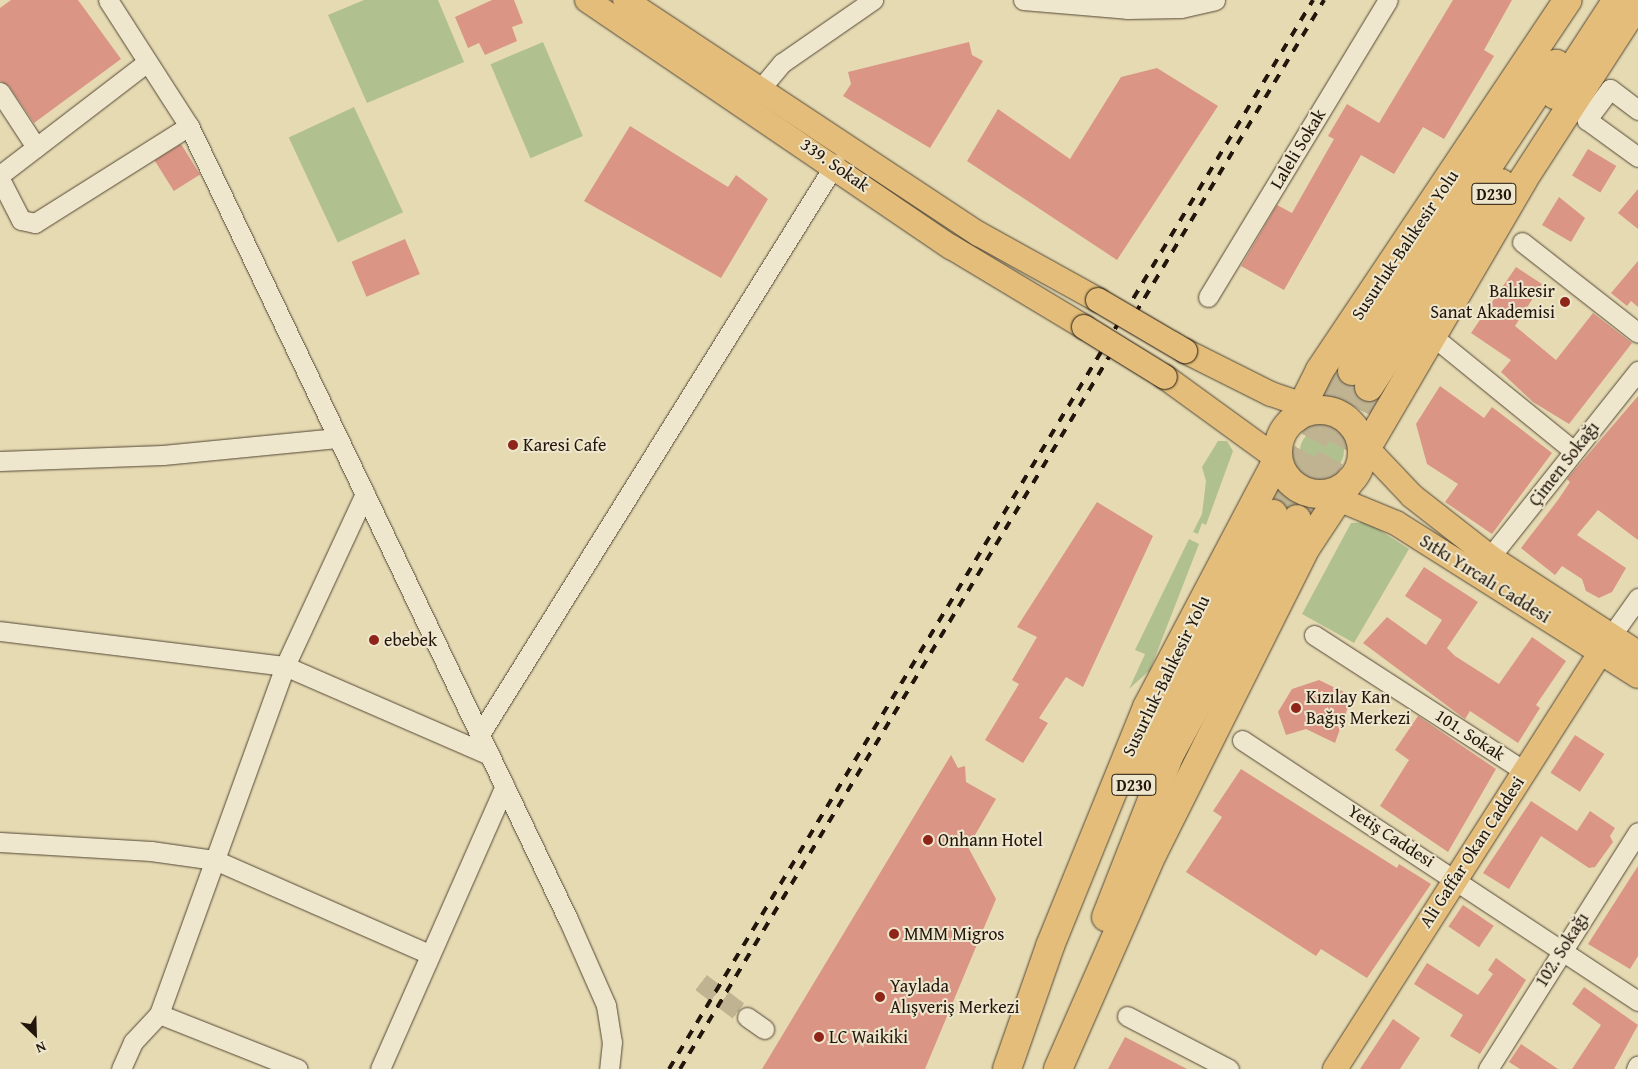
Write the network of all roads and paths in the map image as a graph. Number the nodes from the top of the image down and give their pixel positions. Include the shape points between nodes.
1 (108, 0) edge
2 (587, 0) edge
3 (625, 0) edge
4 (873, 0) edge
5 (1023, 0) edge
6 (1215, 0) edge
7 (1388, 0) edge
8 (1568, 0) edge
9 (1598, 0) edge
10 (1617, 0) edge
11 (1638, 2) edge
12 (146, 63) junction
13 (761, 88) junction
14 (0, 92) edge
15 (1638, 110) edge
16 (189, 126) junction
17 (36, 147) junction
18 (1638, 158) edge
19 (835, 164) junction
20 (0, 175) edge
21 (0, 179) edge
22 (1522, 242) dead end
23 (1208, 297) dead end
24 (1638, 333) edge
25 (1441, 343) dead end
26 (1638, 371) edge
27 (1305, 411) junction
28 (337, 438) junction
29 (1363, 448) junction
30 (1574, 451) junction
31 (1278, 459) junction
32 (0, 461) edge
33 (1338, 491) junction
34 (365, 494) junction
35 (1490, 557) junction
36 (1638, 598) edge
37 (0, 631) edge
38 (1314, 635) dead end
39 (1606, 644) junction
40 (1638, 653) edge
41 (285, 666) junction
42 (1638, 676) edge
43 (480, 734) junction
44 (1242, 740) dead end
45 (490, 755) junction
46 (1524, 770) junction
47 (505, 786) junction
48 (1636, 837) edge
49 (0, 842) edge
50 (215, 860) junction
51 (1456, 878) junction
52 (1562, 951) junction
53 (429, 954) junction
54 (1638, 1001) edge
55 (159, 1014) junction
56 (1128, 1016) dead end
57 (747, 1017) tunnel mouth
58 (764, 1029) dead end
59 (1638, 1065) edge
60 (121, 1069) edge
61 (298, 1069) edge
62 (380, 1069) edge
63 (609, 1069) edge
64 (1007, 1069) edge
65 (1023, 1069) edge
66 (1051, 1069) edge
67 (1058, 1069) edge
68 (1229, 1069) edge
69 (1335, 1069) edge
70 (1488, 1069) edge
71 (1636, 1069) edge

1 - 12 street
2 - 19 main road, 339. Sokak
3 - 13 main road, 339. Sokak
4 - 13 street via 782,63
5 - 6 street via 1127,9 1181,8
7 - 23 street, Laleli Sokak
8 - 27 highway, Susurluk-Balıkesir Yolu via 1320,370
9 - 10 highway, Susurluk-Balıkesir Yolu / D230 via 1360,379
11 - 29 highway via 1574,100
12 - 16 street
12 - 17 street
13 - 27 main road, 339. Sokak, bridge via 979,234 1185,351
14 - 17 street
15 - 18 street via 1610,89 1587,120
16 - 21 street via 35,224 21,220
16 - 28 street
17 - 20 street
19 - 31 main road, 339. Sokak, bridge via 951,246 1164,377
19 - 43 street
22 - 24 street
25 - 30 street
26 - 30 street, Çimen Sokağı
27 - 29 highway via 1345,418
27 - 31 highway via 1281,436
28 - 32 street via 163,455
28 - 34 street
29 - 33 highway
29 - 35 main road, Sıtkı Yırcalı Caddesi via 1412,496
30 - 35 street, Çimen Sokağı
31 - 33 highway via 1290,482 1300,490
31 - 64 highway, Susurluk-Balıkesir Yolu via 1147,707 1050,946
33 - 39 main road, Sıtkı Yırcalı Caddesi
33 - 67 highway via 1307,546 1153,853
34 - 41 street
34 - 43 street
35 - 39 main road, Sıtkı Yırcalı Caddesi
36 - 39 street
37 - 41 street
38 - 46 street, 101. Sokak
39 - 40 main road, Sıtkı Yırcalı Caddesi
39 - 42 main road, Sıtkı Yırcalı Caddesi
39 - 46 main road, Ali Gaffar Okan Caddesi
41 - 45 street
41 - 50 street
43 - 45 street
44 - 51 street, Yetiş Caddesi
45 - 47 street
46 - 51 main road, Ali Gaffar Okan Caddesi
47 - 53 street
47 - 63 street via 606,1006 612,1042
48 - 52 street, 102. Sokağı
49 - 50 street via 151,851
50 - 53 street
50 - 55 street
51 - 52 street, Yetiş Caddesi
51 - 69 main road, Ali Gaffar Okan Caddesi
52 - 54 street, Yetiş Caddesi
52 - 70 street, 102. Sokağı
53 - 62 street
55 - 60 street via 132,1042
55 - 61 street
56 - 68 street
57 - 58 street
59 - 71 street
65 - 66 highway, Susurluk-Balıkesir Yolu / D230 via 1147,755 1285,516 1170,754

